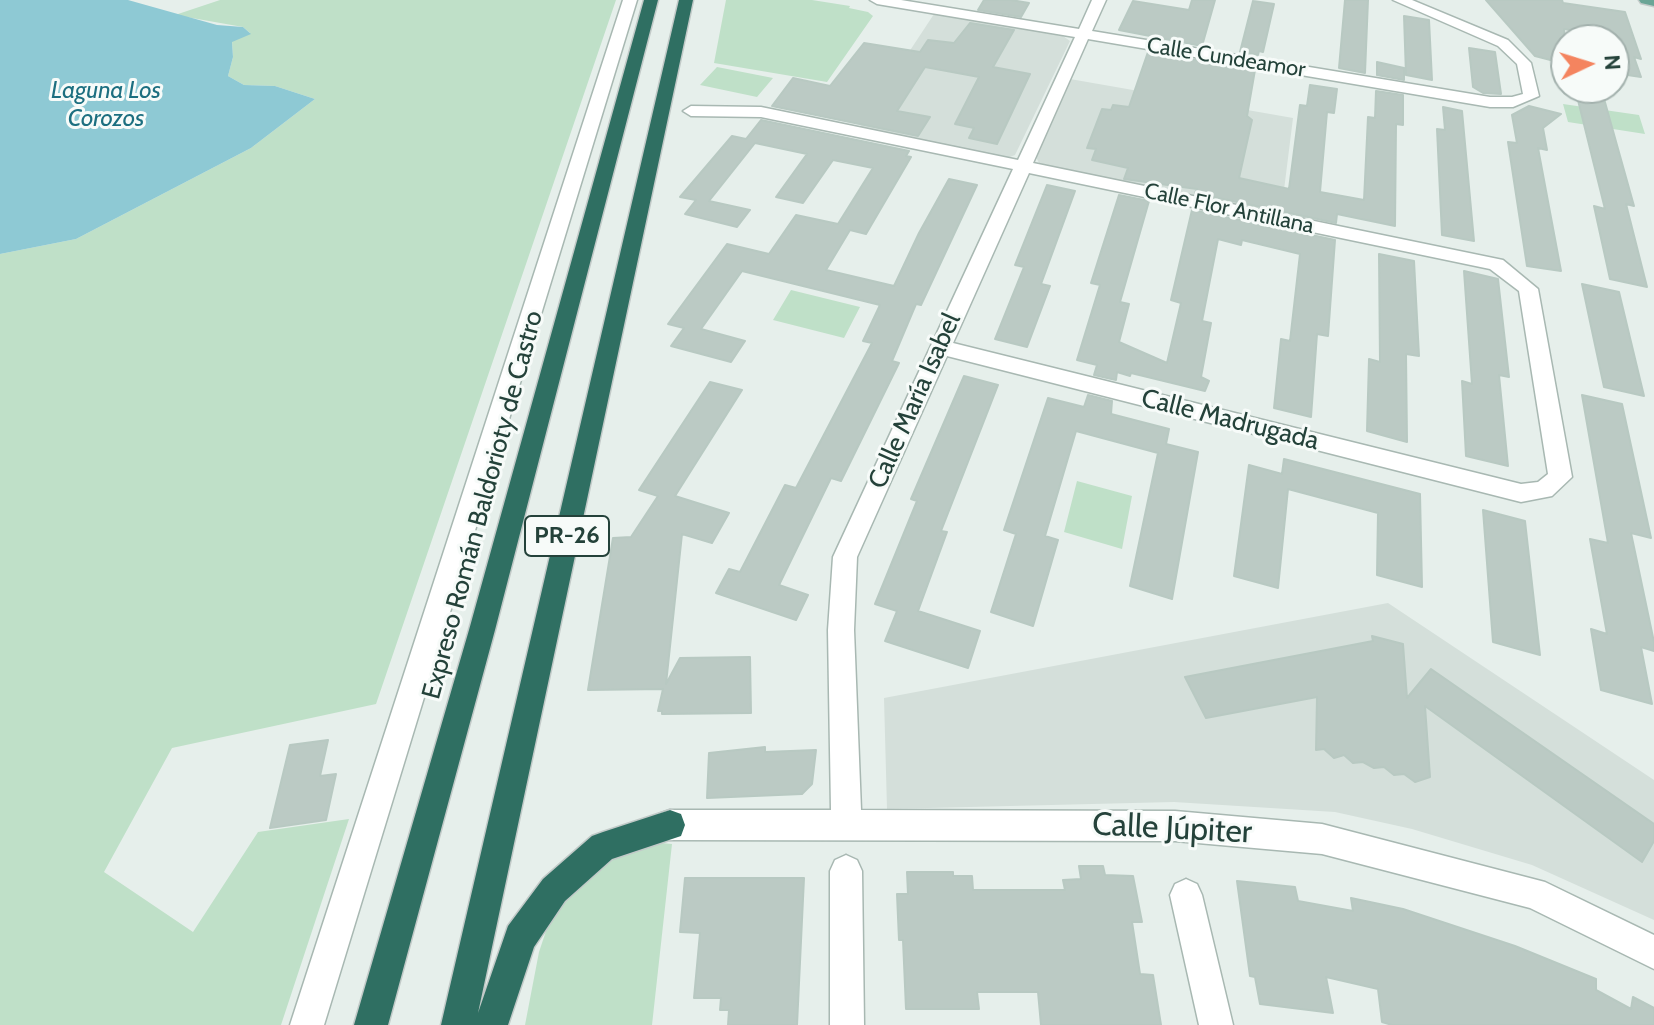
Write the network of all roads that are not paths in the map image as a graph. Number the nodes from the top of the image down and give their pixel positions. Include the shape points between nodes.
1 (630, 0) edge
2 (637, 0) edge
3 (651, 0) edge
4 (686, 0) edge
5 (877, 0) edge
6 (1099, 0) edge
7 (1400, 0) edge
8 (1646, 0) edge
9 (1654, 2) edge
10 (1083, 35) junction
11 (623, 97) junction
12 (691, 111) dead end
13 (1022, 167) junction
14 (939, 347) junction
15 (1521, 493) joint
16 (670, 825) joint
17 (846, 826) junction
18 (846, 871) dead end
19 (1186, 895) dead end
20 (1654, 952) edge
21 (307, 1025) edge
22 (371, 1025) edge
23 (458, 1025) edge
24 (491, 1025) edge
25 (847, 1025) edge
26 (1216, 1025) edge

1 - 21 street
2 - 11 highway via 625,55
3 - 11 highway, Expreso Román Baldorioty de Castro / PR-26
4 - 23 highway, PR-26
5 - 10 street, Calle Cundeamor
6 - 10 street, Calle María Isabel
7 - 10 street, Calle Cundeamor via 1503,43 1524,63 1531,96 1490,102
8 - 9 main road
10 - 13 street, Calle María Isabel
11 - 22 highway, Expreso Román Baldorioty de Castro / PR-26
12 - 13 street, Calle Flor Antillana via 761,112
13 - 14 street, Calle María Isabel
13 - 15 street, Calle Flor Antillana via 1496,264 1528,289 1560,477 1544,490
14 - 15 street, Calle Madrugada
14 - 17 street, Calle María Isabel via 845,557 841,630
16 - 17 street, Calle Júpiter
16 - 24 highway via 603,847 554,890 520,938
17 - 20 street, Calle Júpiter via 1175,826 1322,839 1534,893
18 - 25 street
19 - 26 street

